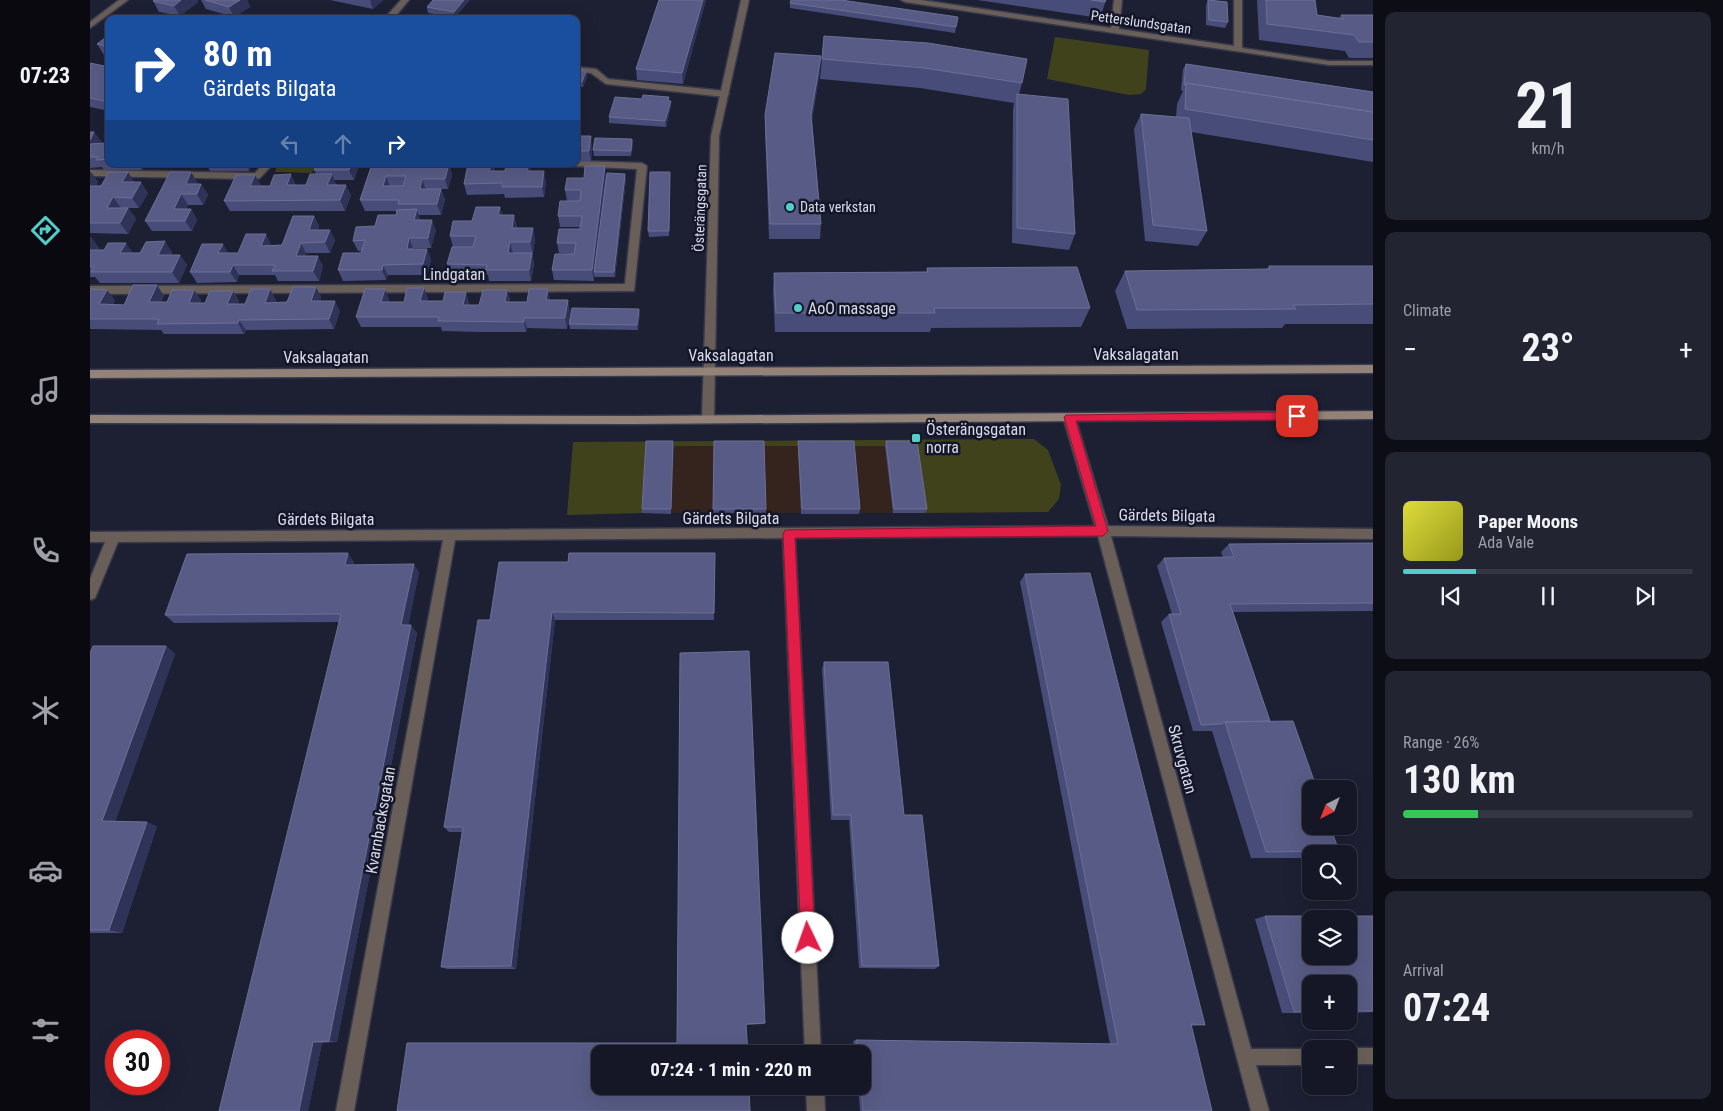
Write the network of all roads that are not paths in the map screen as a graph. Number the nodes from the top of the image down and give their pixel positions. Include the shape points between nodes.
1 (124, 0) edge
2 (405, 0) edge
3 (745, 0) edge
4 (905, 0) edge
5 (1118, 0) edge
6 (1238, 0) edge
7 (392, 15) edge
8 (90, 26) edge
9 (1114, 31) junction
10 (1238, 49) junction
11 (1373, 63) edge
12 (580, 69) edge
13 (724, 94) junction
14 (580, 164) edge
15 (265, 167) edge
16 (90, 173) edge
17 (90, 290) edge
18 (1373, 369) edge
19 (709, 371) junction
20 (90, 374) edge
21 (1373, 415) edge
22 (1069, 417) junction
23 (708, 419) junction
24 (90, 420) edge
25 (1103, 531) junction
26 (789, 534) junction
27 (1373, 534) edge
28 (450, 535) junction
29 (114, 536) junction
30 (90, 537) edge
31 (90, 594) edge
32 (813, 1045) edge
33 (1357, 1056) edge
34 (1373, 1056) edge
35 (1246, 1057) junction
36 (1302, 1057) edge
37 (815, 1095) edge
38 (345, 1111) edge
39 (816, 1111) edge
40 (1260, 1111) edge

1 - 8 street
2 - 7 street
3 - 13 street, Österängsgatan
4 - 9 street, Petterslundsgatan
5 - 9 street
6 - 10 street
9 - 10 street, Petterslundsgatan
10 - 11 street, Petterslundsgatan via 1329,63
12 - 13 street via 594,71 606,81
13 - 19 street, Österängsgatan via 715,136
14 - 17 street, Lindgatan via 642,166 630,288
15 - 16 street via 256,176
18 - 19 main road, Vaksalagatan
19 - 20 main road, Vaksalagatan
19 - 23 street, Österängsgatan
21 - 22 main road
22 - 23 main road
22 - 25 street, Skruvgatan
23 - 24 main road
25 - 26 street, Gärdets Bilgata
25 - 27 street, Gärdets Bilgata
25 - 35 street, Skruvgatan
26 - 28 street, Gärdets Bilgata
26 - 32 street
28 - 29 street, Gärdets Bilgata
28 - 38 street, Kvarnbacksgatan
29 - 30 street, Gärdets Bilgata
29 - 31 street
33 - 34 street
35 - 36 street
35 - 40 street, Skruvgatan
37 - 39 street

